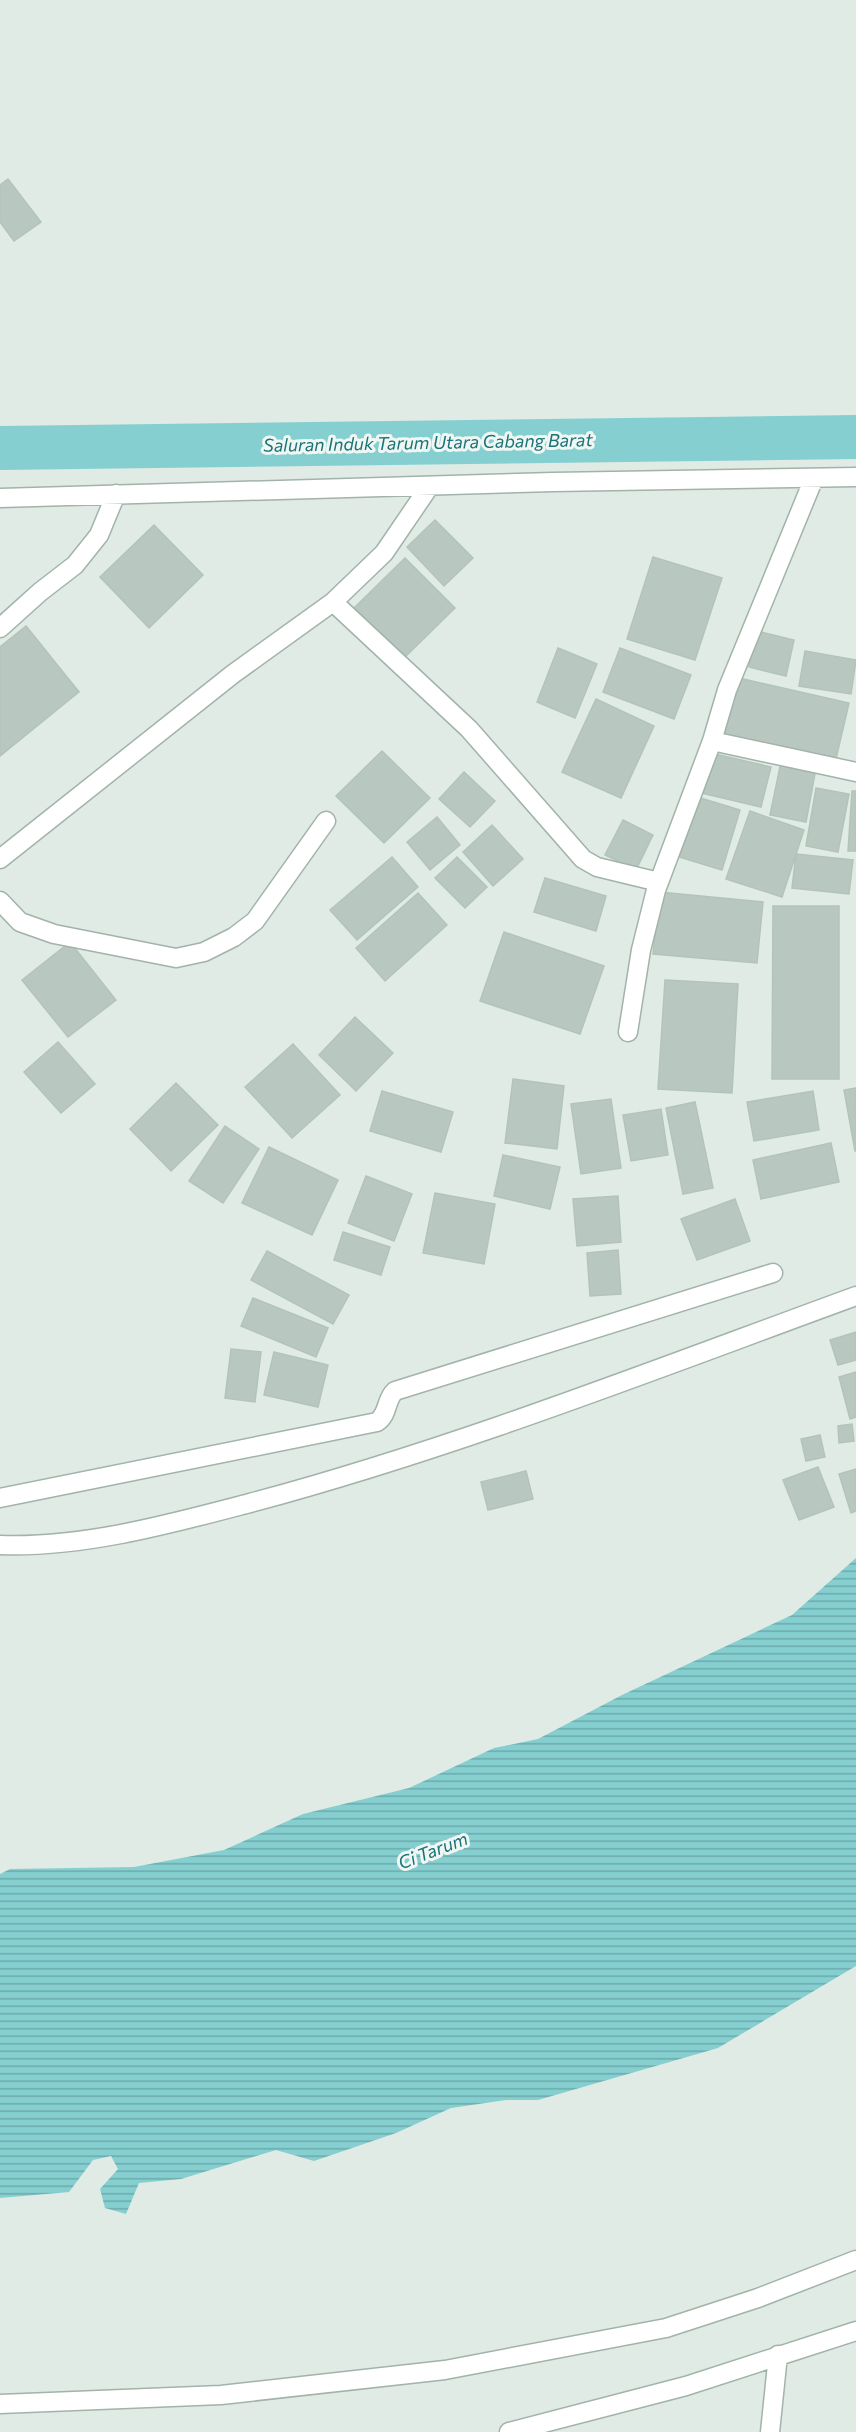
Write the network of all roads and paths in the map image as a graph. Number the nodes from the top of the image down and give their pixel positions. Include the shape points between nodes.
1 (856, 477) edge
2 (814, 478) junction
3 (429, 487) junction
4 (116, 494) junction
5 (0, 498) edge
6 (333, 602) junction
7 (0, 628) edge
8 (712, 741) junction
9 (856, 772) edge
10 (326, 821) dead end
11 (0, 859) edge
12 (659, 882) junction
13 (0, 901) edge
14 (628, 1032) dead end
15 (773, 1273) dead end
16 (856, 1296) edge
17 (0, 1498) edge
18 (0, 1545) edge
19 (856, 2260) edge
20 (856, 2331) edge
21 (778, 2355) junction
22 (0, 2403) edge
23 (509, 2432) edge
24 (770, 2432) edge

1 - 2 street
2 - 3 street
2 - 8 street via 727,690
3 - 4 street
3 - 6 street via 384,553
4 - 5 street
4 - 7 street via 99,536 75,566
6 - 11 street via 233,674
6 - 12 street via 469,729 583,859 597,867
8 - 9 street
8 - 12 street
10 - 13 street via 255,921 204,952 176,958 54,934 20,922
12 - 14 street via 641,950
15 - 17 street via 395,1391 384,1416 377,1422
16 - 18 street via 519,1419 343,1478 162,1526 37,1547
19 - 22 street via 666,2328 445,2370 221,2395
20 - 21 street
21 - 23 street via 686,2386
21 - 24 street

